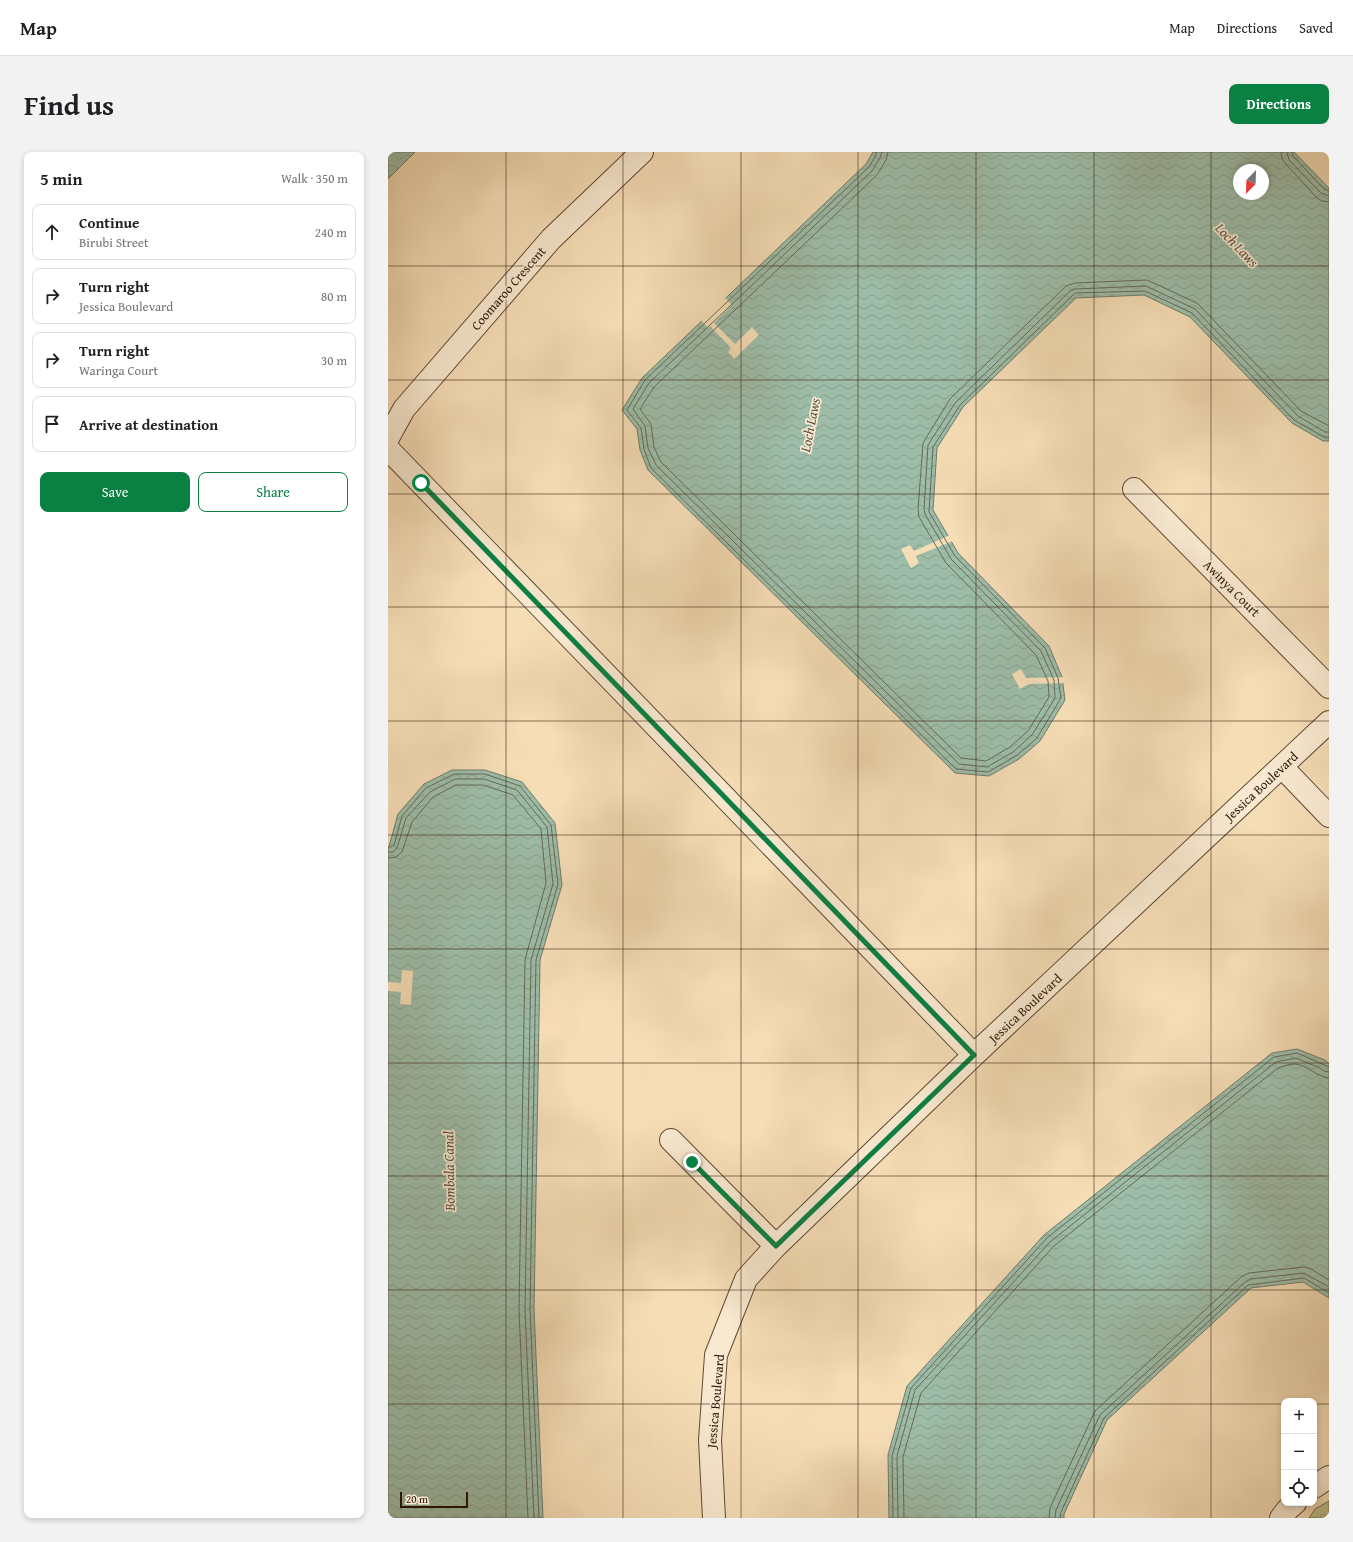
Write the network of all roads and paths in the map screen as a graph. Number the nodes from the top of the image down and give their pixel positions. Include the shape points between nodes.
1 (642, 152) edge
2 (388, 438) edge
3 (388, 449) edge
4 (1134, 489) dead end
5 (1329, 687) edge
6 (1329, 722) edge
7 (1282, 767) junction
8 (1329, 816) edge
9 (974, 1055) junction
10 (671, 1140) dead end
11 (776, 1246) junction
12 (1329, 1477) edge
13 (1317, 1485) edge
14 (1292, 1506) edge
15 (714, 1518) edge
16 (1281, 1518) edge

1 - 2 street, Coomaroo Crescent via 546,244 404,409
3 - 9 street
4 - 5 street, Awinya Court
6 - 7 street, Jessica Boulevard
7 - 8 street
7 - 9 street, Jessica Boulevard
9 - 11 street, Jessica Boulevard
10 - 11 street
11 - 15 street, Jessica Boulevard via 746,1279 716,1355 710,1440
12 - 13 street
14 - 16 street

